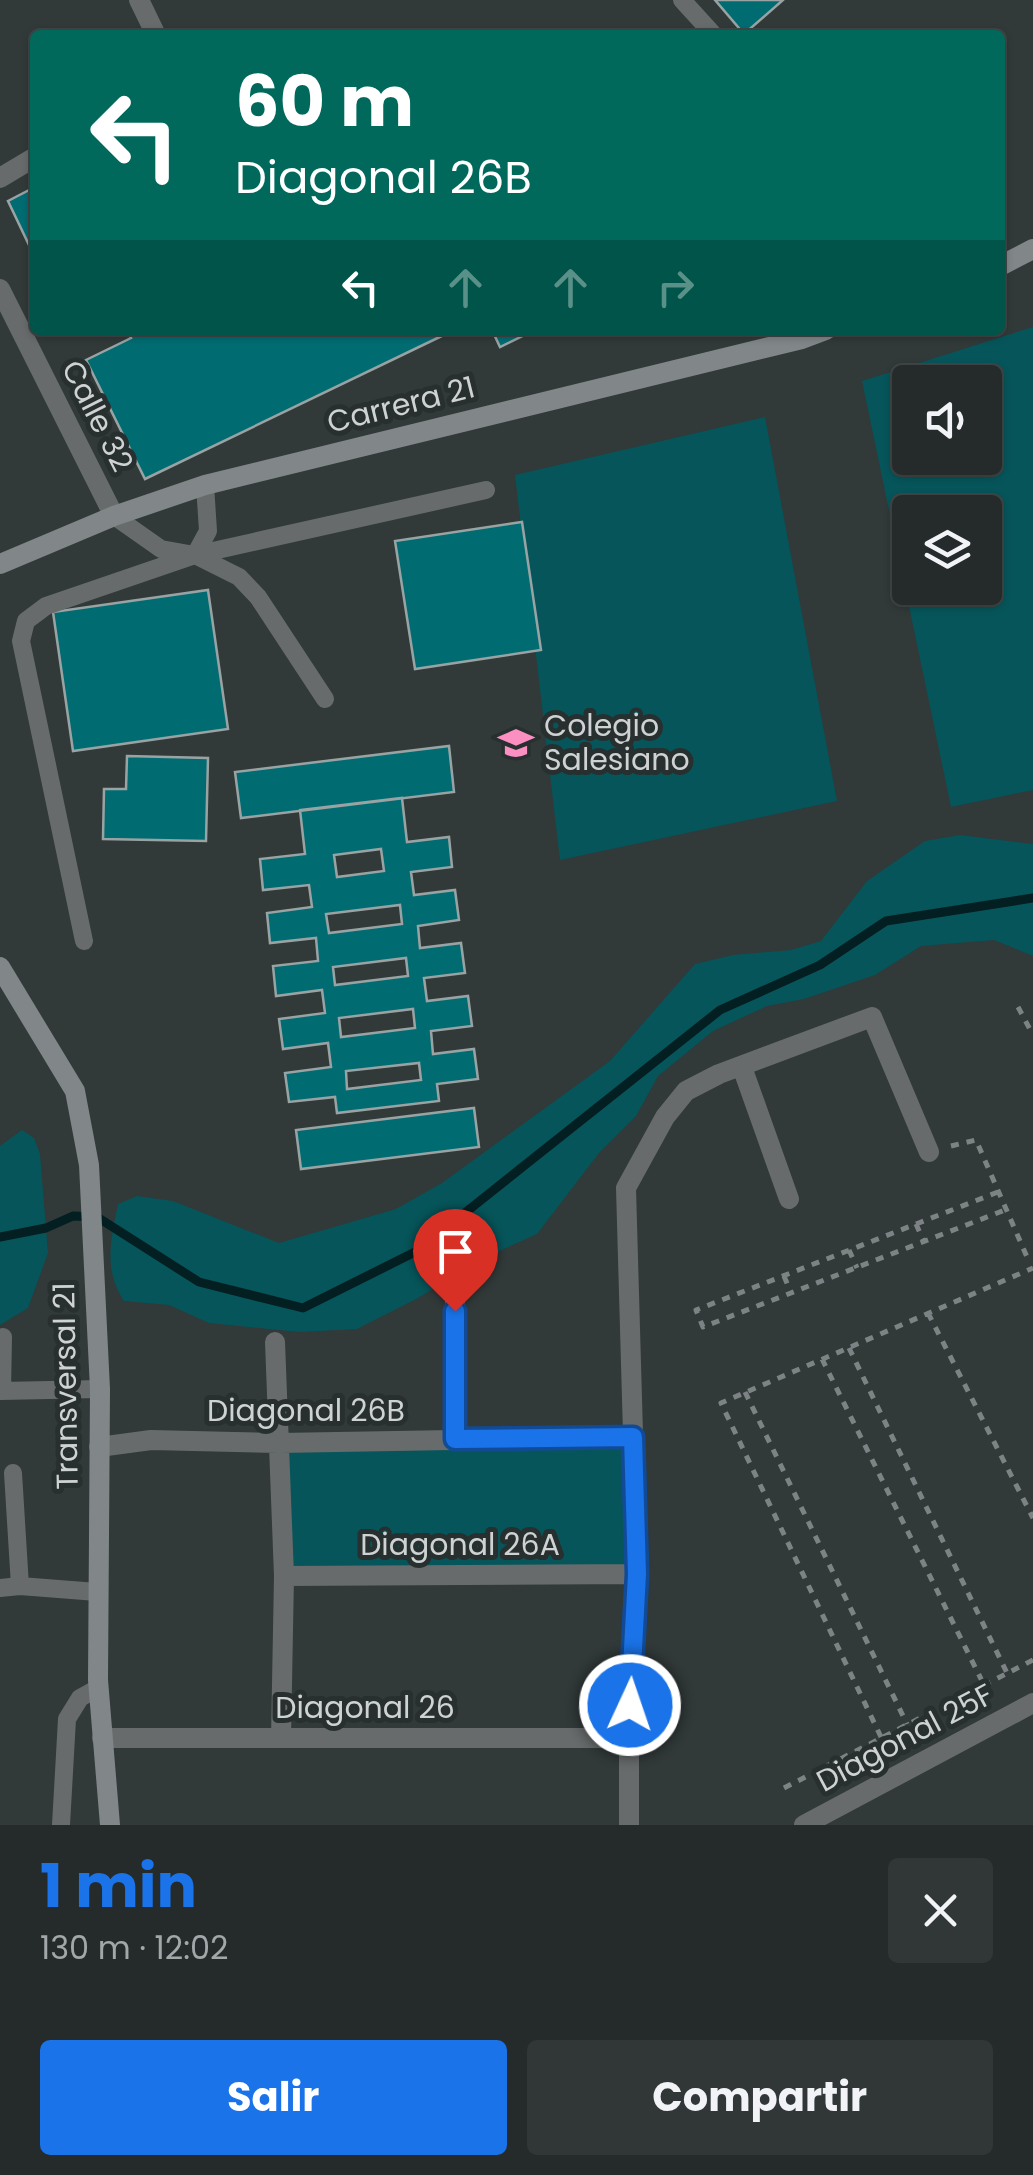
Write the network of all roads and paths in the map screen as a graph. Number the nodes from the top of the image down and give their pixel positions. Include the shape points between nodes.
1 (139, 0) edge
2 (682, 0) edge
3 (154, 30) edge
4 (709, 30) edge
5 (30, 160) edge
6 (0, 178) edge
7 (1033, 248) edge
8 (1005, 263) edge
9 (0, 290) edge
10 (811, 335) edge
11 (205, 484) junction
12 (486, 490) dead end
13 (114, 516) junction
14 (195, 554) junction
15 (0, 564) edge
16 (325, 699) dead end
17 (84, 941) dead end
18 (0, 967) edge
19 (1018, 1007) dead end
20 (1033, 1035) edge
21 (742, 1067) junction
22 (929, 1152) joint
23 (998, 1192) junction
24 (790, 1199) dead end
25 (1005, 1210) junction
26 (916, 1224) junction
27 (924, 1242) junction
28 (850, 1250) junction
29 (1027, 1257) dead end
30 (857, 1268) junction
31 (1032, 1269) edge
32 (784, 1276) junction
33 (455, 1279) dead end
34 (791, 1293) junction
35 (928, 1312) junction
36 (3, 1338) dead end
37 (275, 1342) dead end
38 (850, 1348) junction
39 (822, 1359) junction
40 (100, 1390) junction
41 (1, 1392) edge
42 (745, 1392) junction
43 (633, 1437) junction
44 (455, 1439) junction
45 (279, 1443) junction
46 (99, 1447) junction
47 (13, 1472) dead end
48 (1033, 1518) edge
49 (637, 1574) junction
50 (284, 1576) junction
51 (20, 1586) junction
52 (0, 1588) edge
53 (97, 1592) junction
54 (1033, 1660) edge
55 (1007, 1674) junction
56 (984, 1685) junction
57 (98, 1688) junction
58 (1033, 1704) edge
59 (906, 1724) junction
60 (881, 1737) junction
61 (102, 1738) junction
62 (282, 1738) junction
63 (628, 1738) junction
64 (784, 1788) dead end
65 (61, 1825) edge
66 (110, 1825) edge
67 (629, 1825) edge
68 (804, 1825) edge

1 - 3 street
2 - 4 lane
5 - 6 street
7 - 8 street
9 - 13 street, Calle 32
10 - 11 street, Carrera 21
11 - 13 street, Carrera 21
11 - 14 lane via 208,531
12 - 14 lane
13 - 14 lane via 161,549
13 - 15 street, Carrera 21
14 - 16 lane via 239,576 258,597
14 - 17 lane via 46,606 26,622 21,641
18 - 40 street, Transversal 21 via 75,1091 90,1165
19 - 20 path
21 - 22 street via 872,1018
21 - 24 street
21 - 43 street via 686,1091 664,1117 626,1188
22 - 23 path via 976,1140
23 - 25 path
23 - 26 path
25 - 27 path
25 - 29 path
26 - 27 path
26 - 28 path
27 - 30 path
28 - 30 path
28 - 32 path
30 - 34 path
31 - 35 path
32 - 34 path
32 - 34 path via 696,1310 703,1328
33 - 44 street
35 - 38 path
35 - 48 path
36 - 41 lane
37 - 45 street
38 - 39 path
38 - 55 path
39 - 42 path
39 - 56 path
40 - 41 lane
40 - 46 street, Transversal 21
42 - 59 path
42 - 60 path via 720,1403
43 - 44 street, Diagonal 26B
43 - 49 street
44 - 45 street, Diagonal 26B
45 - 46 street, Diagonal 26B via 151,1440
45 - 50 street
46 - 53 street, Transversal 21
47 - 51 lane
49 - 50 street, Diagonal 26A
49 - 63 street
50 - 62 street
51 - 52 lane
51 - 53 lane
53 - 57 street, Transversal 21
54 - 55 path
55 - 56 path
56 - 59 path
57 - 61 street, Transversal 21
57 - 65 lane via 80,1698 67,1718
58 - 68 street, Diagonal 25F
59 - 60 path
60 - 64 path
61 - 62 street, Diagonal 26
61 - 66 street, Transversal 21
62 - 63 street, Diagonal 26
63 - 67 street

